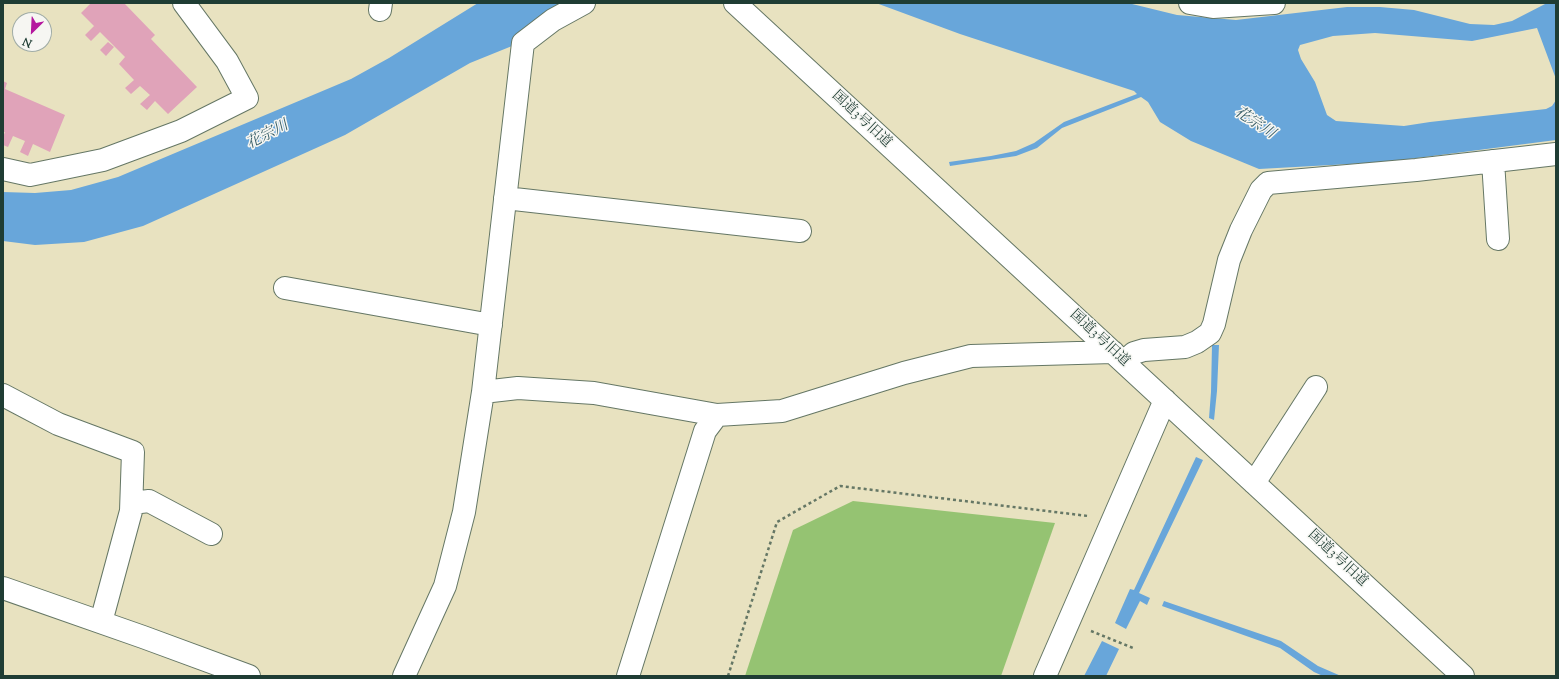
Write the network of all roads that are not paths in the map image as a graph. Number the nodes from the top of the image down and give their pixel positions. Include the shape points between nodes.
1 (184, 3) edge
2 (584, 3) edge
3 (735, 3) edge
4 (1190, 3) edge
5 (1274, 3) edge
6 (1556, 154) edge
7 (1493, 161) junction
8 (3, 169) edge
9 (505, 198) junction
10 (800, 231) dead end
11 (1498, 239) dead end
12 (285, 288) dead end
13 (491, 325) junction
14 (1119, 357) junction
15 (1316, 387) dead end
16 (483, 392) junction
17 (3, 395) edge
18 (1165, 400) junction
19 (717, 415) junction
20 (1254, 483) junction
21 (132, 503) junction
22 (211, 534) dead end
23 (3, 588) edge
24 (101, 622) junction
25 (249, 676) edge
26 (404, 676) edge
27 (628, 676) edge
28 (1045, 676) edge
29 (1463, 676) edge

1 - 8 street via 227,61 247,98 181,131 103,160 30,175
2 - 9 street via 553,20 523,43
3 - 14 street, 国道3号旧道
4 - 5 street via 1213,7
6 - 7 street
7 - 11 street
7 - 14 street via 1268,183 1261,190 1240,230 1229,260 1210,333 1185,346 1144,350
9 - 10 street
9 - 13 street
12 - 13 street
13 - 16 street
14 - 18 street, 国道3号旧道
14 - 19 street via 971,356 782,411
15 - 20 street
16 - 19 street via 518,388 594,393
16 - 26 street via 464,512 445,586
17 - 21 street via 58,424 134,452
18 - 20 street, 国道3号旧道
18 - 28 street
19 - 27 street via 705,431
20 - 29 street, 国道3号旧道
21 - 22 street via 149,501
21 - 24 street
23 - 24 street
24 - 25 street

